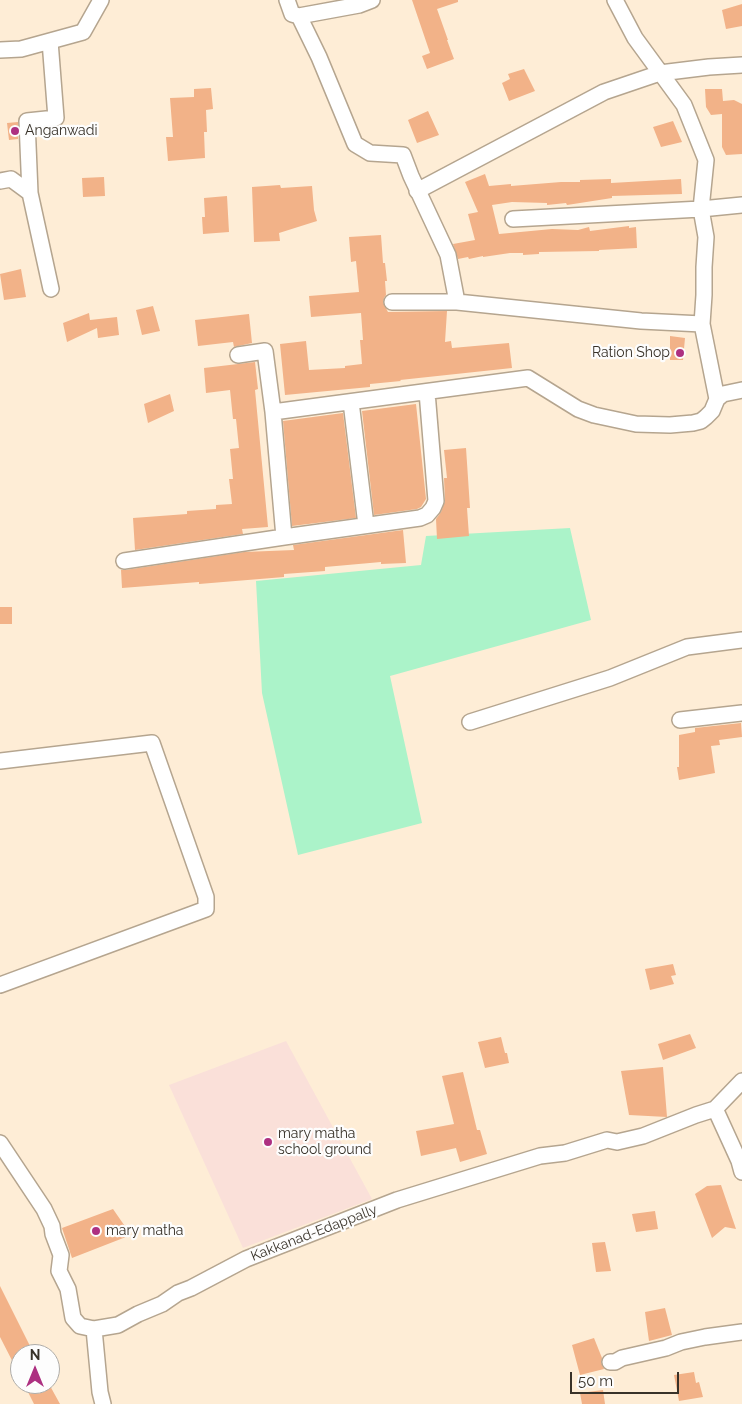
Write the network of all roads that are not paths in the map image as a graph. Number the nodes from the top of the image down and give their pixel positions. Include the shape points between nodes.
1 (101, 0) edge
2 (287, 0) edge
3 (372, 0) edge
4 (615, 0) edge
5 (299, 16) junction
6 (50, 41) junction
7 (0, 50) edge
8 (742, 65) edge
9 (660, 73) junction
10 (0, 180) edge
11 (417, 190) junction
12 (30, 193) junction
13 (742, 205) edge
14 (701, 209) junction
15 (513, 219) dead end
16 (51, 288) dead end
17 (392, 302) dead end
18 (457, 302) junction
19 (702, 324) junction
20 (238, 355) dead end
21 (742, 390) edge
22 (427, 392) junction
23 (717, 399) junction
24 (350, 402) junction
25 (272, 412) junction
26 (366, 525) junction
27 (284, 537) junction
28 (124, 561) dead end
29 (742, 640) edge
30 (742, 713) edge
31 (680, 720) dead end
32 (470, 722) dead end
33 (0, 761) edge
34 (0, 985) edge
35 (742, 1081) edge
36 (714, 1109) junction
37 (0, 1143) edge
38 (742, 1172) edge
39 (94, 1329) junction
40 (742, 1332) edge
41 (610, 1362) dead end
42 (103, 1404) edge

1 - 6 street via 82,32
2 - 5 street via 292,14
3 - 5 street
4 - 9 street via 635,38
5 - 11 street via 355,144 370,153 403,155
6 - 7 street via 22,49
6 - 12 street via 56,118 27,122
8 - 9 street
9 - 11 street via 604,92
9 - 14 street via 684,105 706,160
10 - 12 street via 11,179
11 - 18 street via 448,255
12 - 16 street
13 - 14 street
14 - 15 street
14 - 19 street via 706,237
17 - 18 street
18 - 19 street
19 - 23 street
20 - 25 street via 265,351
21 - 23 street via 723,394
22 - 23 street via 528,378 578,409 594,415 636,424 670,425 701,421 712,411
22 - 24 street
22 - 26 street via 436,501 433,508 420,518
24 - 25 street
24 - 26 street
25 - 27 street
26 - 27 street
27 - 28 street
29 - 32 street via 687,647 610,678
30 - 31 street
33 - 34 street via 152,743 206,897 206,908
35 - 36 street, Kakkanad-Edappally
36 - 38 street
36 - 39 street, Kakkanad-Edappally via 643,1136 617,1142 607,1140 565,1153 540,1156 397,1200 246,1259 118,1325
37 - 39 street via 52,1226 61,1255 59,1271 68,1289 73,1318 80,1326
39 - 42 street
40 - 41 street via 682,1342

